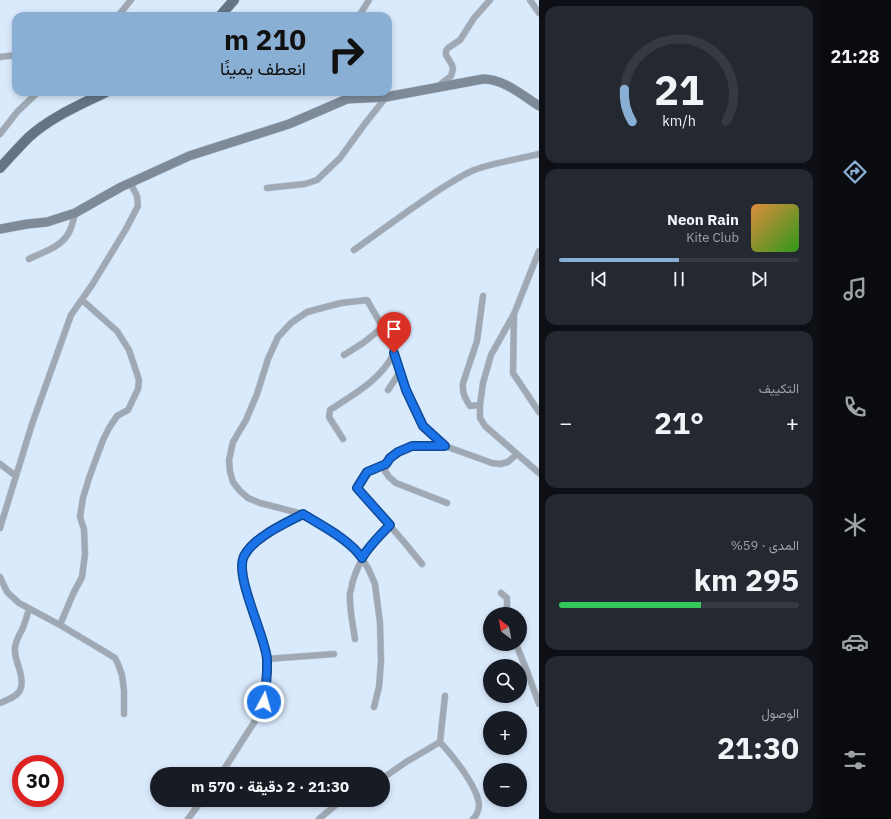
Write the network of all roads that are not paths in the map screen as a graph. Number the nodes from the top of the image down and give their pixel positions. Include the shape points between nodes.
1 (132, 0) edge
2 (234, 0) edge
3 (369, 0) edge
4 (490, 0) edge
5 (530, 0) edge
6 (122, 12) edge
7 (224, 12) edge
8 (362, 12) edge
9 (539, 13) edge
10 (12, 56) edge
11 (0, 57) edge
12 (435, 88) junction
13 (34, 96) edge
14 (98, 96) edge
15 (391, 96) edge
16 (392, 96) edge
17 (386, 97) junction
18 (539, 106) edge
19 (0, 134) edge
20 (539, 154) edge
21 (0, 168) edge
22 (130, 182) junction
23 (267, 188) dead end
24 (75, 213) junction
25 (0, 229) edge
26 (354, 250) dead end
27 (539, 251) edge
28 (28, 259) dead end
29 (483, 296) dead end
30 (82, 300) junction
31 (514, 314) junction
32 (383, 327) junction
33 (394, 353) junction
34 (344, 355) dead end
35 (400, 372) junction
36 (388, 390) dead end
37 (480, 406) junction
38 (539, 412) edge
39 (343, 439) dead end
40 (445, 446) junction
41 (517, 454) junction
42 (0, 464) edge
43 (386, 464) junction
44 (539, 473) edge
45 (16, 476) junction
46 (447, 503) dead end
47 (303, 514) junction
48 (390, 525) junction
49 (0, 528) edge
50 (362, 558) junction
51 (422, 564) dead end
52 (0, 577) edge
53 (501, 593) dead end
54 (507, 607) edge
55 (30, 609) junction
56 (60, 625) junction
57 (355, 639) dead end
58 (519, 651) edge
59 (334, 654) dead end
60 (267, 659) junction
61 (445, 696) dead end
62 (0, 703) edge
63 (539, 704) edge
64 (374, 707) dead end
65 (124, 714) dead end
66 (440, 742) junction
67 (225, 767) edge
68 (390, 773) edge
69 (197, 807) edge
70 (334, 807) edge
71 (188, 819) edge
72 (320, 819) edge
73 (473, 819) edge

1 - 6 street
2 - 7 main road
3 - 8 street
4 - 12 street via 460,40 446,51 453,69 451,76
5 - 9 street
10 - 11 street
12 - 16 street
12 - 18 street via 483,79 494,80
13 - 19 street via 16,112
14 - 21 main road via 30,136
15 - 17 street
17 - 22 street via 347,99 289,124 189,156
17 - 23 street via 340,158 318,180
20 - 26 street via 494,163 472,171 421,202
22 - 24 street
22 - 30 street via 137,196 138,206
24 - 25 street via 47,222
24 - 28 street via 68,235 62,242
27 - 31 street
29 - 37 street via 477,341 462,389 470,406
30 - 45 street via 71,315
30 - 56 street via 117,331 129,350 139,380 138,389 128,410 117,416 108,428 89,478 80,517 84,529 82,576
31 - 37 street via 491,355
31 - 38 street via 513,373
32 - 33 street
32 - 34 street
32 - 47 street via 367,300 321,308 307,312 291,323 278,337 268,359 257,394 233,442 229,460 230,472 233,482 248,498
33 - 35 street
33 - 39 street via 390,362 370,383 330,410 329,417
35 - 36 street
35 - 40 street via 423,426
37 - 41 street via 480,418 485,426
40 - 41 street via 500,464 508,462
40 - 43 street via 412,446 398,452
41 - 44 street
42 - 45 street
43 - 46 street via 385,471 396,483
43 - 48 street via 367,472 357,488
45 - 49 street
47 - 50 street via 345,541
47 - 60 street via 262,537 243,557 243,581
48 - 50 street
48 - 51 street
50 - 57 street via 350,593
50 - 64 street via 375,584 380,623 381,661
52 - 55 street via 7,592
53 - 54 street via 507,598
55 - 56 street
55 - 62 street via 15,648 22,688 16,695
56 - 65 street via 115,658 122,675
58 - 63 street
59 - 60 street
60 - 67 street via 266,694 262,710
61 - 66 street
66 - 68 street
66 - 73 street via 453,757 477,797 480,806
69 - 71 street
70 - 72 street

